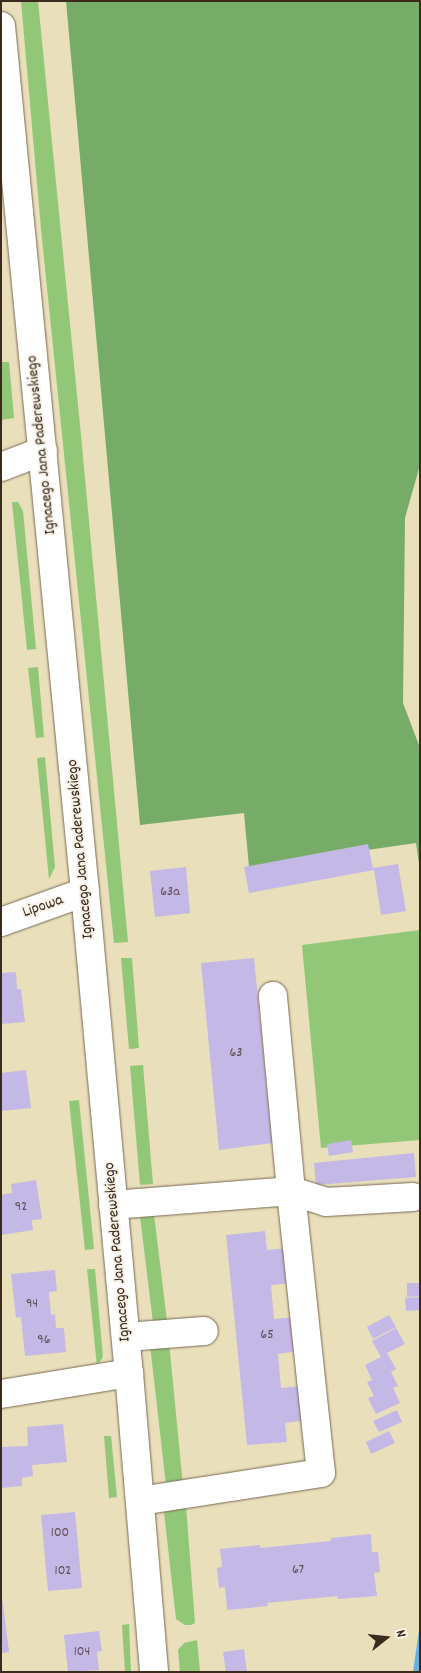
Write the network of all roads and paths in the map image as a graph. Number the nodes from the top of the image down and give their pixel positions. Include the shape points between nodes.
1 (1, 26) edge
2 (3, 65) edge
3 (43, 451) junction
4 (1, 467) edge
5 (85, 892) junction
6 (1, 922) edge
7 (274, 996) dead end
8 (291, 1191) junction
9 (413, 1197) dead end
10 (113, 1206) junction
11 (204, 1331) dead end
12 (126, 1337) junction
13 (129, 1374) junction
14 (1, 1394) edge
15 (140, 1501) junction
16 (154, 1672) edge

1 - 2 main road, Ignacego Jana Paderewskiego
2 - 3 main road, Ignacego Jana Paderewskiego
3 - 4 main road
3 - 5 main road, Ignacego Jana Paderewskiego
5 - 6 main road, Lipowa
5 - 10 main road, Ignacego Jana Paderewskiego
7 - 8 main road
8 - 9 main road via 326,1202
8 - 10 main road
8 - 15 main road via 322,1474
10 - 12 main road, Ignacego Jana Paderewskiego
11 - 12 main road
12 - 13 main road, Ignacego Jana Paderewskiego
13 - 14 main road
13 - 15 main road, Ignacego Jana Paderewskiego
15 - 16 main road, Ignacego Jana Paderewskiego

